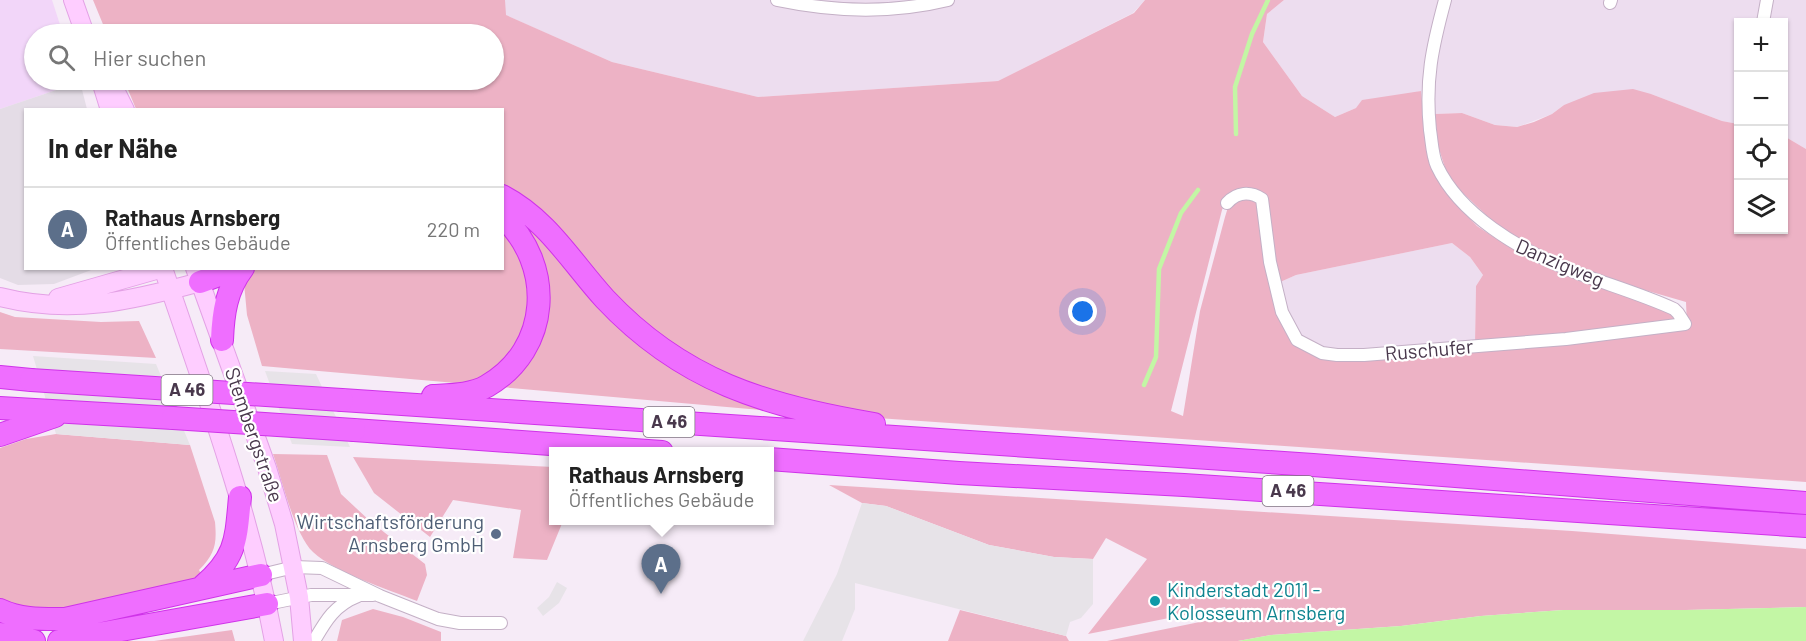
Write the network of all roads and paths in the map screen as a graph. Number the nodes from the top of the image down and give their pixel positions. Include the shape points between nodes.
1 (777, 0) edge
2 (948, 0) edge
3 (1445, 0) edge
4 (1767, 0) edge
5 (75, 6) edge
6 (1764, 18) edge
7 (83, 24) edge
8 (103, 90) edge
9 (115, 90) edge
10 (109, 108) edge
11 (124, 108) edge
12 (504, 197) edge
13 (1227, 203) dead end
14 (504, 218) edge
15 (117, 270) edge
16 (159, 270) edge
17 (163, 270) edge
18 (226, 270) edge
19 (241, 270) edge
20 (197, 275) edge
21 (105, 285) junction
22 (170, 290) junction
23 (0, 297) edge
24 (42, 303) junction
25 (1665, 305) joint
26 (222, 340) junction
27 (0, 377) edge
28 (347, 400) junction
29 (0, 408) edge
30 (71, 411) junction
31 (0, 435) edge
32 (988, 444) junction
33 (592, 447) edge
34 (774, 459) edge
35 (240, 497) junction
36 (1806, 503) edge
37 (1806, 526) edge
38 (294, 567) junction
39 (261, 575) junction
40 (203, 586) junction
41 (361, 594) junction
42 (380, 596) junction
43 (299, 597) junction
44 (267, 604) junction
45 (0, 610) edge
46 (501, 623) dead end
47 (0, 634) edge
48 (34, 641) edge
49 (59, 641) edge
50 (274, 641) edge
51 (303, 641) edge
52 (314, 641) edge

1 - 2 street via 860,10 915,7
3 - 25 street, Danzigweg via 1430,58 1427,110 1436,165 1446,181 1460,199 1504,238 1568,269
4 - 6 street
5 - 7 main road
8 - 10 main road
9 - 11 main road
12 - 32 highway via 544,226 605,298 641,333 713,381 796,409 939,432
13 - 25 street, Ruschufer via 1241,194 1260,198 1264,204 1270,262 1286,322 1297,340 1329,355 1566,339 1685,324 1678,313
14 - 28 highway via 528,249 539,290 535,325 527,347 508,370 475,391 448,396
15 - 21 main road
16 - 21 main road
17 - 22 main road, Stembergstraße
18 - 20 highway
19 - 26 highway via 234,279 223,312
20 - 22 main road
20 - 26 main road, Stembergstraße
21 - 24 main road
22 - 24 main road via 100,304
22 - 35 main road, Stembergstraße
23 - 24 main road
26 - 38 main road, Stembergstraße via 267,468
27 - 28 highway, A 46, bridge
28 - 32 highway, A 46
29 - 30 highway, A 46
30 - 31 highway
30 - 33 highway, A 46, bridge
32 - 36 highway, A 46
34 - 37 highway, A 46
35 - 39 main road, Stembergstraße
35 - 40 highway via 230,555
38 - 39 street
38 - 42 street via 322,568
38 - 43 main road, Stembergstraße
39 - 40 highway
39 - 44 main road, Stembergstraße
40 - 45 highway via 65,619 18,617
41 - 42 street
41 - 43 street
41 - 52 street via 333,610
42 - 46 street via 447,622
43 - 44 street
43 - 51 main road, Stembergstraße
44 - 49 highway
44 - 50 main road, Stembergstraße
47 - 48 highway

